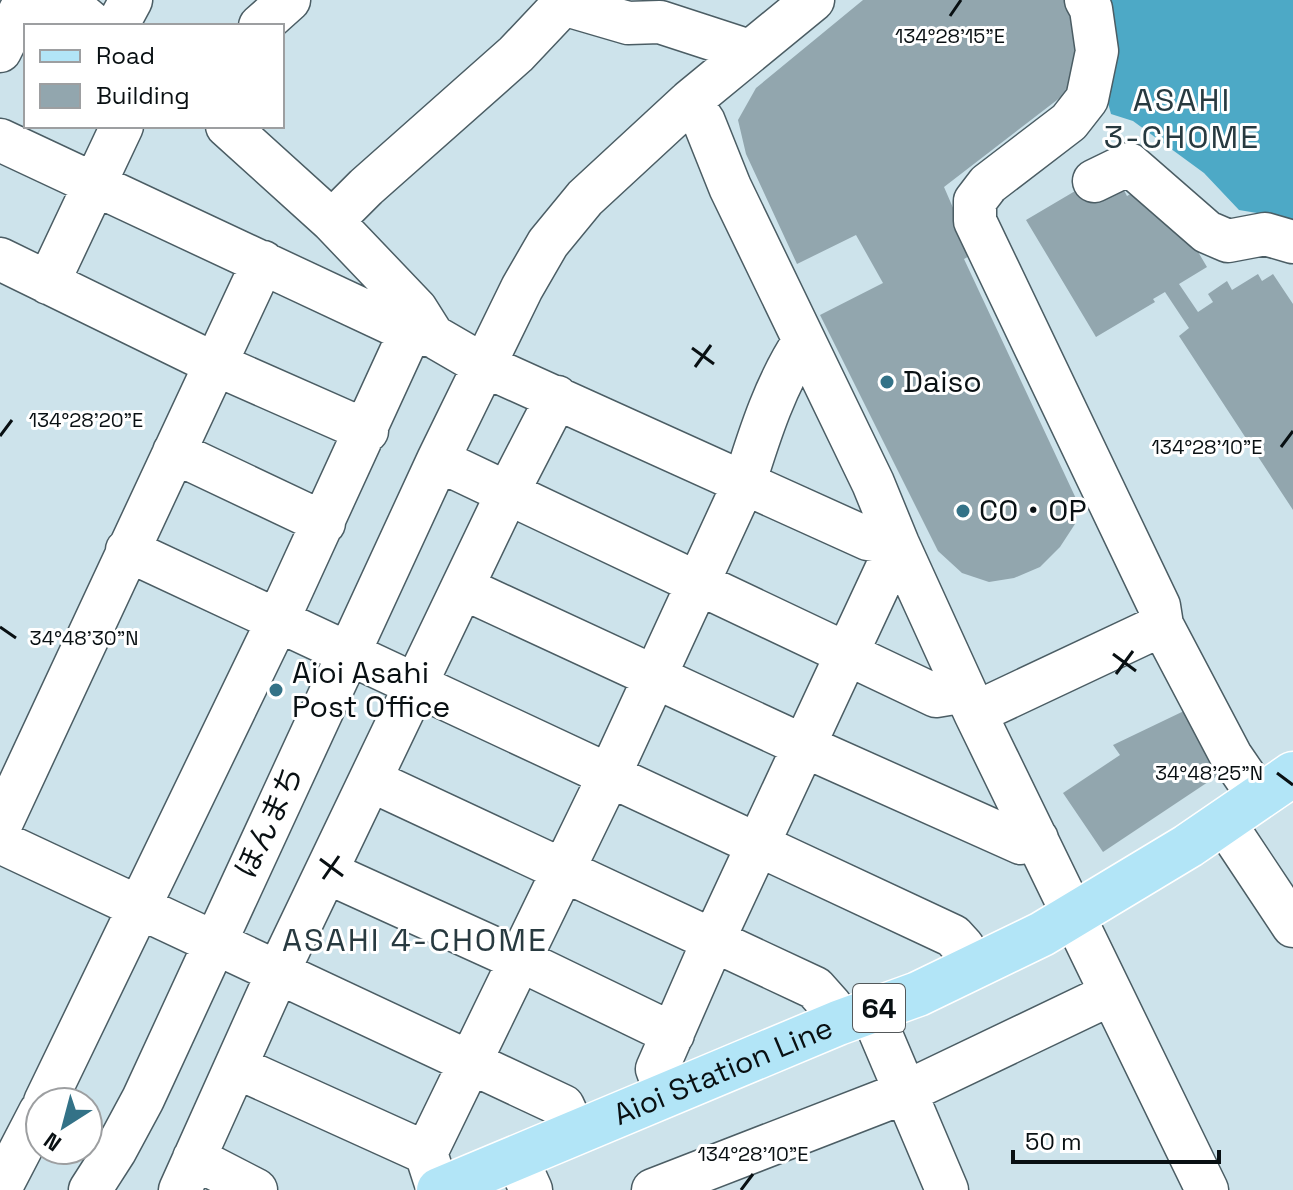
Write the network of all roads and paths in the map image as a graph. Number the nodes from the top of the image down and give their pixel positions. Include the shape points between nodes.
1 (64, 0) edge
2 (131, 0) edge
3 (289, 0) edge
4 (813, 0) edge
5 (1086, 0) edge
6 (565, 2) edge
7 (53, 24) edge
8 (93, 24) edge
9 (118, 24) edge
10 (262, 24) edge
11 (0, 51) edge
12 (749, 51) junction
13 (690, 101) junction
14 (121, 128) edge
15 (229, 128) edge
16 (0, 140) edge
17 (1094, 181) dead end
18 (95, 184) junction
19 (332, 221) junction
20 (1293, 242) edge
21 (0, 259) edge
22 (263, 262) junction
23 (48, 283) junction
24 (422, 334) junction
25 (804, 341) junction
26 (215, 364) junction
27 (483, 365) junction
28 (557, 397) junction
29 (367, 431) junction
30 (174, 452) junction
31 (438, 460) junction
32 (745, 481) junction
33 (507, 494) junction
34 (324, 523) junction
35 (898, 544) junction
36 (127, 550) junction
37 (699, 582) junction
38 (463, 588) junction
39 (277, 622) junction
40 (1162, 625) junction
41 (347, 654) junction
42 (847, 654) junction
43 (655, 676) junction
44 (415, 686) junction
45 (969, 700) junction
46 (804, 746) junction
47 (609, 776) junction
48 (370, 780) junction
49 (1276, 786) edge
50 (1224, 822) junction
51 (0, 826) edge
52 (1037, 839) junction
53 (0, 842) edge
54 (758, 846) junction
55 (564, 869) junction
56 (326, 872) junction
57 (141, 906) junction
58 (1074, 915) junction
59 (1293, 926) edge
60 (213, 941) junction
61 (713, 941) junction
62 (520, 960) junction
63 (970, 968) junction
64 (278, 972) junction
65 (1111, 994) junction
66 (855, 1017) junction
67 (673, 1034) junction
68 (470, 1062) junction
69 (236, 1067) junction
70 (53, 1086) edge
71 (906, 1092) junction
72 (666, 1094) junction
73 (575, 1132) junction
74 (24, 1143) edge
75 (187, 1174) edge
76 (524, 1174) edge
77 (434, 1178) edge
78 (0, 1189) edge
79 (90, 1190) edge
80 (256, 1190) edge
81 (653, 1190) edge
82 (947, 1190) edge
83 (1207, 1190) edge

1 - 8 street
2 - 9 street
3 - 10 street
4 - 12 street, ほんまち
5 - 40 street via 1097,51 1087,99 1069,122 988,184 975,201 975,221 1159,606
6 - 12 street via 628,23 660,22
6 - 19 street via 516,54
7 - 11 street via 38,12 20,11
12 - 13 street, ほんまち
13 - 25 street
13 - 27 street, ほんまち via 585,198 548,243
14 - 18 street
15 - 19 street
16 - 18 street
17 - 20 street via 1129,164 1207,232 1228,241 1265,234
18 - 22 street
18 - 23 street
19 - 24 street via 416,309
21 - 23 street
22 - 24 street
22 - 26 street
23 - 26 street
24 - 27 street
24 - 29 street
25 - 32 street via 759,433
25 - 35 street
26 - 29 street
26 - 30 street
27 - 28 street
27 - 31 street, ほんまち
28 - 32 street
28 - 33 street
29 - 34 street
30 - 34 street
30 - 36 street
31 - 33 street
31 - 41 street, ほんまち
32 - 35 street via 868,539
32 - 37 street
33 - 37 street
33 - 38 street
34 - 39 street
35 - 42 street
35 - 45 street
36 - 39 street
36 - 51 street
37 - 42 street
37 - 43 street
38 - 43 street
38 - 44 street
39 - 41 street
39 - 57 street
40 - 45 street
40 - 49 street via 1231,756
41 - 44 street
41 - 60 street, ほんまち
42 - 45 street via 936,696
42 - 46 street
43 - 46 street
43 - 47 street
44 - 47 street
44 - 48 street
45 - 52 street
46 - 52 street via 1021,843
46 - 54 street
47 - 54 street
47 - 55 street
48 - 55 street
48 - 56 street
49 - 50 main road, Aioi Station Line / 64
50 - 58 main road, Aioi Station Line / 64
50 - 59 street
52 - 58 street
53 - 57 street
54 - 61 street
54 - 63 street via 953,936
55 - 61 street
55 - 62 street
56 - 62 street
56 - 64 street
57 - 60 street
57 - 70 street
58 - 63 main road, Aioi Station Line / 64
58 - 65 street
60 - 64 street
60 - 79 street, ほんまち via 143,1099
61 - 66 street via 815,988 831,1006
61 - 67 street
62 - 67 street
62 - 68 street
63 - 66 main road, Aioi Station Line / 64
64 - 68 street
64 - 69 street
65 - 71 street
65 - 83 street
66 - 71 street
66 - 72 main road, Aioi Station Line / 64
67 - 72 street via 657,1069
68 - 73 street via 563,1106
68 - 77 street
69 - 75 street
69 - 77 street
71 - 81 street
71 - 82 street
72 - 73 main road, Aioi Station Line / 64
73 - 76 main road, Aioi Station Line / 64
74 - 78 street
75 - 80 street
76 - 77 main road, Aioi Station Line / 64

